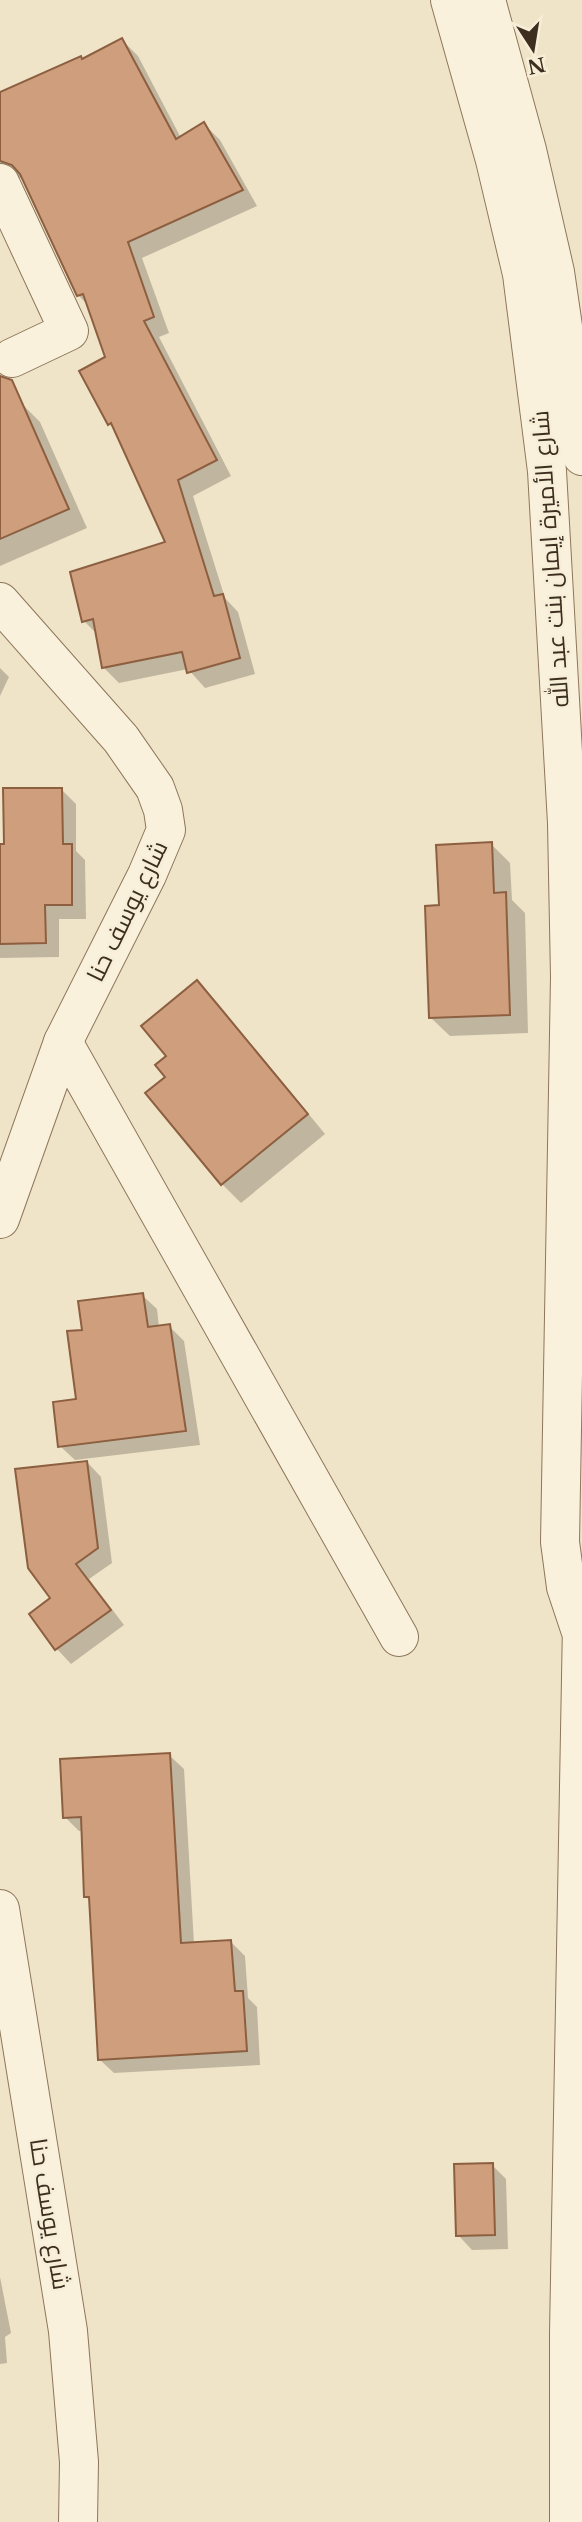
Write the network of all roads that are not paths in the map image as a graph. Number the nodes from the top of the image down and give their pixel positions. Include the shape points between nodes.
1 (450, 0) edge
2 (486, 0) edge
3 (0, 183) edge
4 (12, 358) dead end
5 (582, 456) edge
6 (0, 602) edge
7 (64, 1042) junction
8 (0, 1219) edge
9 (581, 1626) edge
10 (399, 1637) dead end
11 (0, 1909) edge
12 (78, 2522) edge
13 (569, 2522) edge

1 - 9 street, شارع الأميرة إيمان بنت عبد الله via 522,274 547,471 567,822 570,977 560,1542 566,1587
2 - 5 street, شارع الأميرة إيمان بنت عبد الله via 555,272
3 - 4 street via 69,331
6 - 7 street, شارع يوسف حنا via 121,740 155,788 166,830
7 - 8 street, شارع يوسف حنا
7 - 10 street
9 - 13 street, شارع الأميرة إيمان بنت عبد الله
11 - 12 street, شارع يوسف حنا via 68,2331 79,2462

